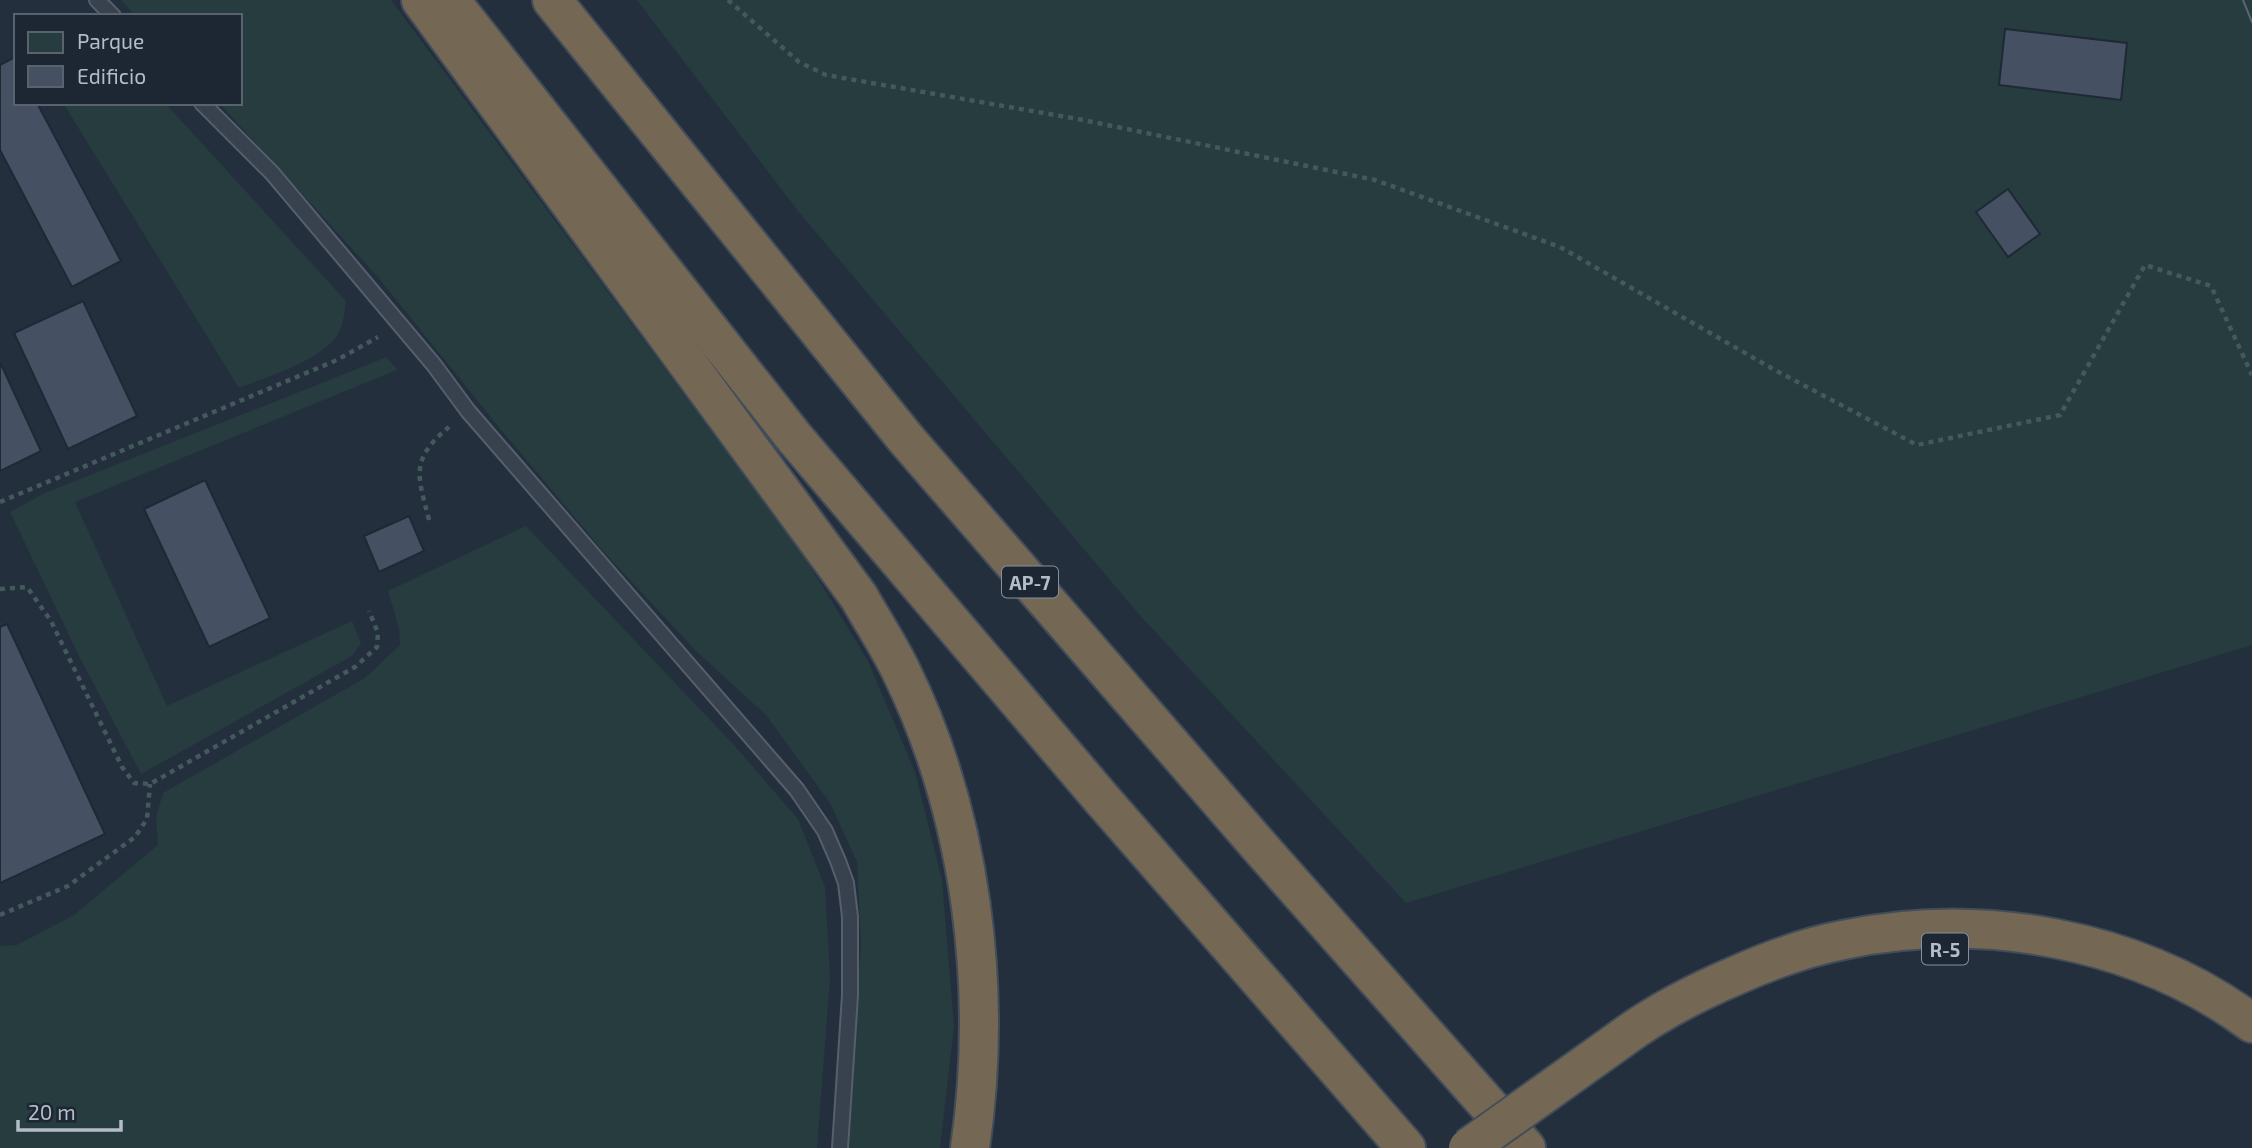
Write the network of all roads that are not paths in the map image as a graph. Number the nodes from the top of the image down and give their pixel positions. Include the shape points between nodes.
1 (97, 0) edge
2 (421, 0) edge
3 (450, 0) edge
4 (552, 0) edge
5 (111, 14) edge
6 (204, 105) edge
7 (2252, 1023) edge
8 (1630, 1046) junction
9 (2252, 1049) edge
10 (840, 1148) edge
11 (970, 1148) edge
12 (1406, 1148) edge
13 (1468, 1148) edge
14 (1508, 1148) edge
15 (1526, 1148) edge

1 - 5 lane
2 - 11 highway via 859,597 901,671 941,774 974,924 980,1051
3 - 12 highway via 793,436
4 - 15 highway, AP-7 via 906,439
6 - 10 lane via 272,173 468,411 797,790 825,831 846,883 850,917
7 - 8 highway via 2172,976 2068,941 1983,930 1910,930 1842,940 1763,964 1687,997 1637,1027
8 - 9 highway, R-5 via 1678,1030 1790,976 1861,958 1934,949 2007,951 2129,982
8 - 13 highway, bridge
8 - 14 highway, R-5

